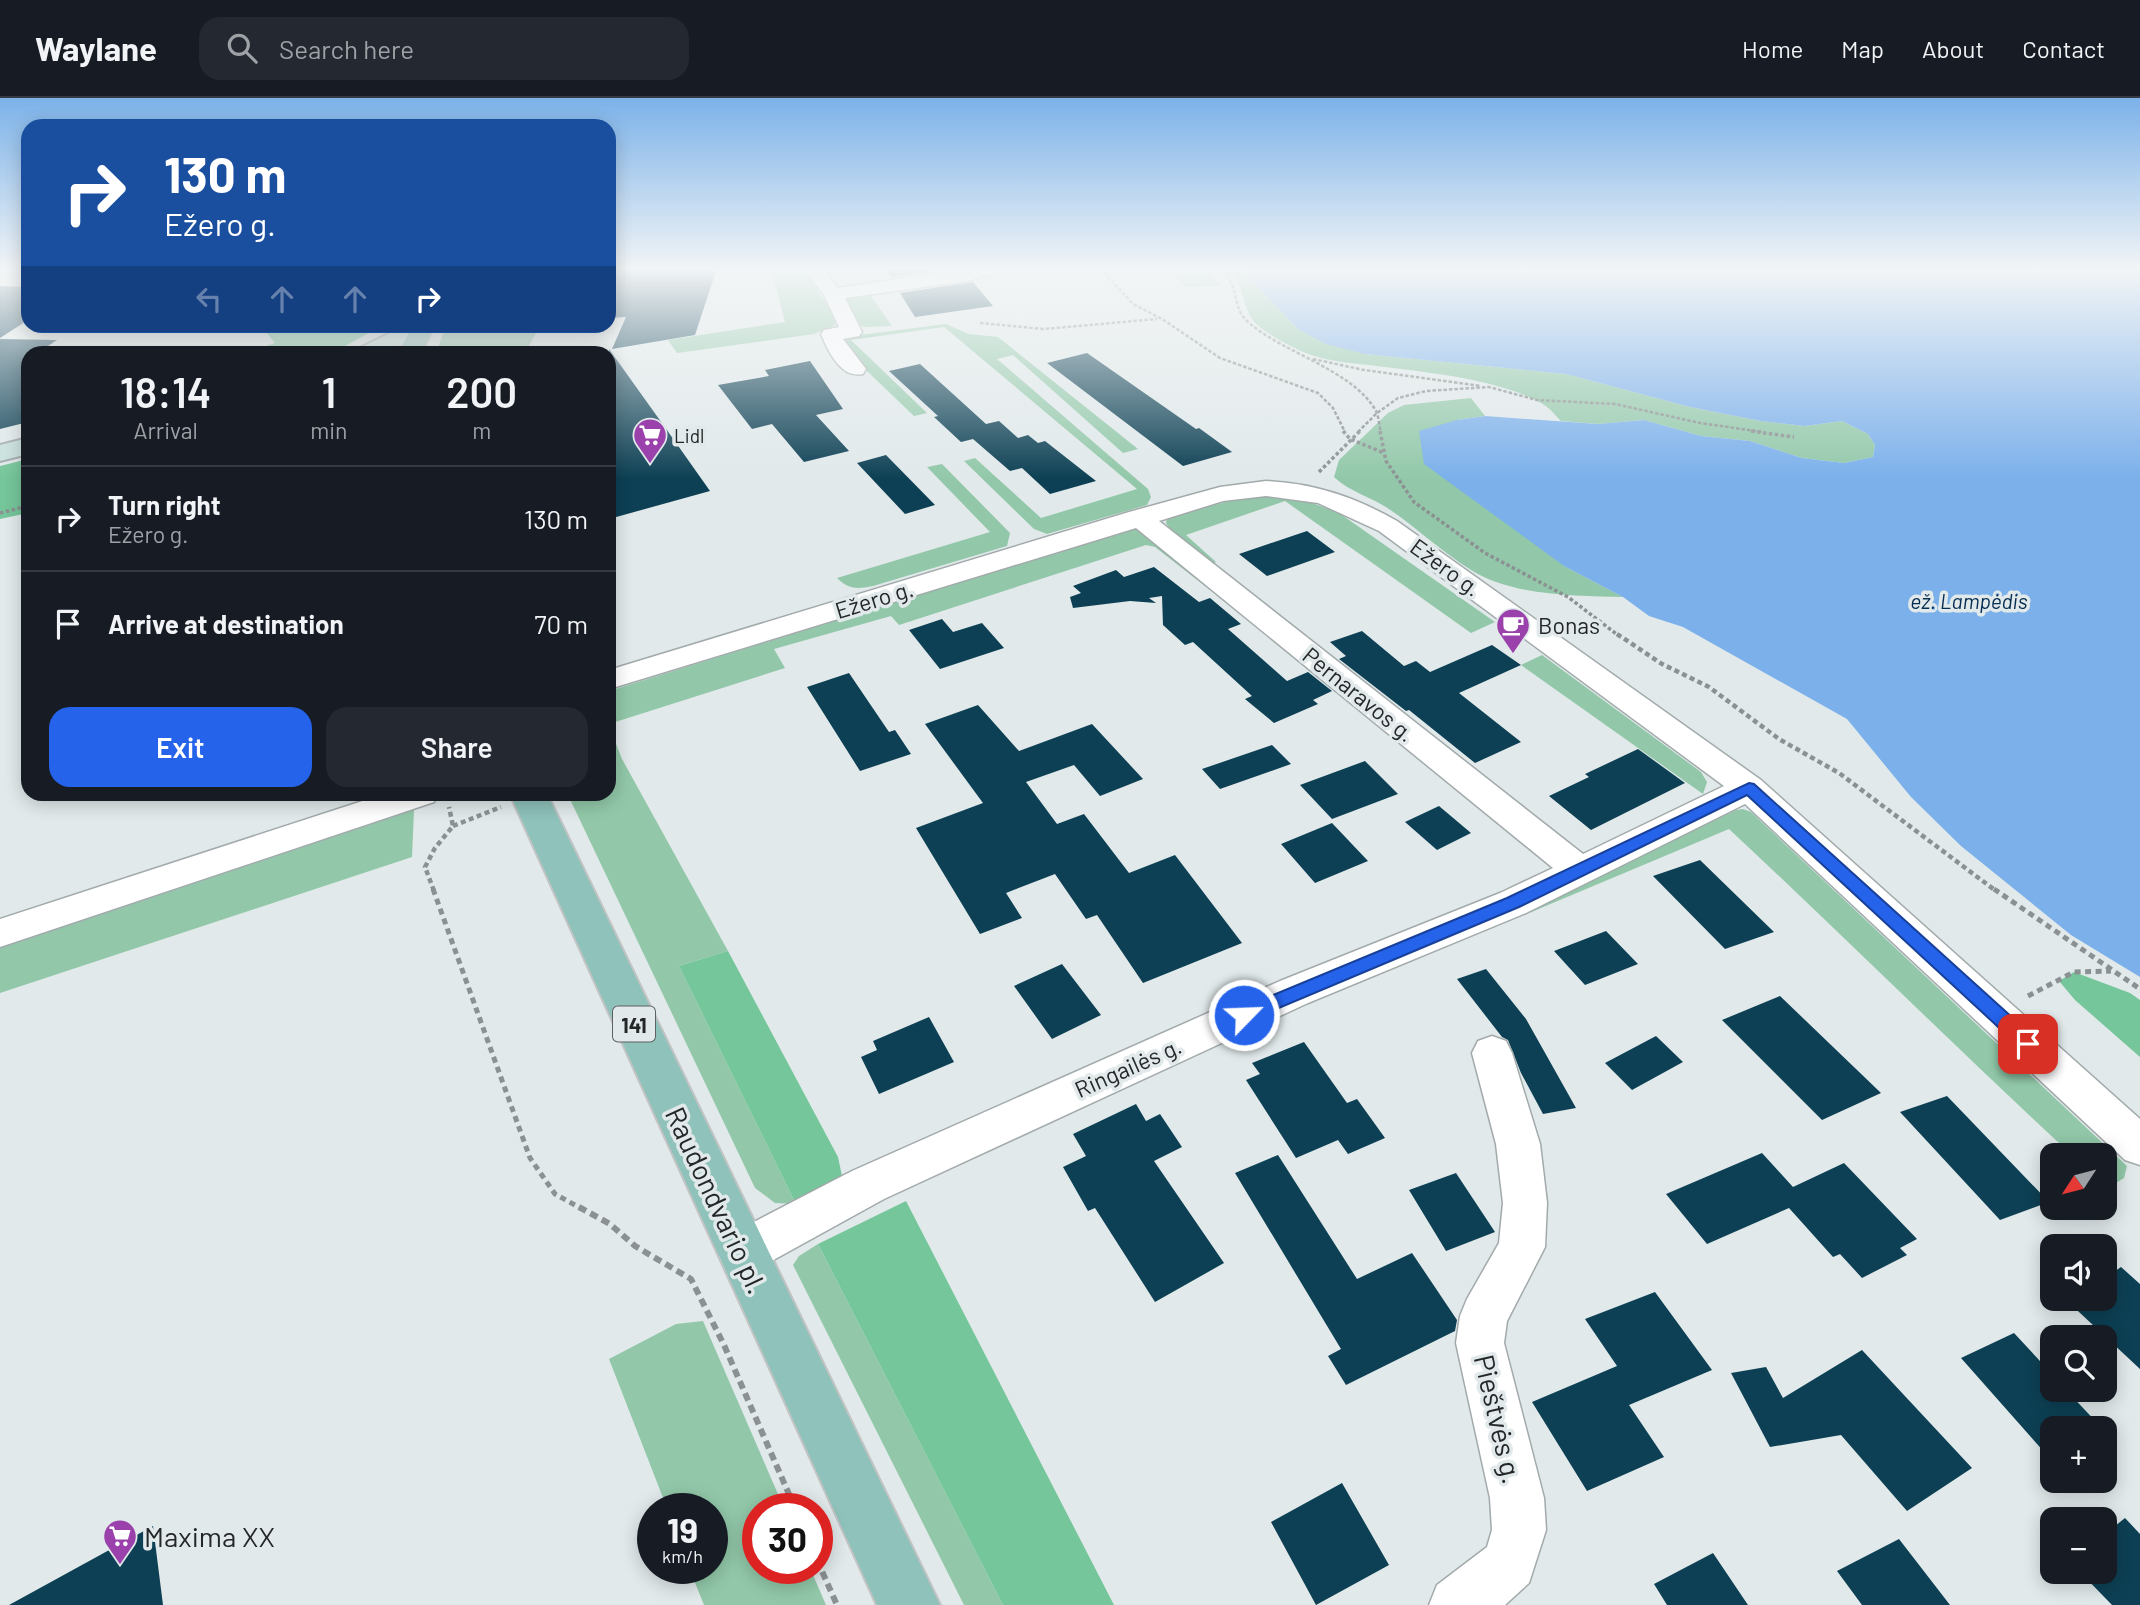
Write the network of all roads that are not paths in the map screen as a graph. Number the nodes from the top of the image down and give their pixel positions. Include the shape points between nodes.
1 (833, 338) edge
2 (855, 369) dead end
3 (21, 448) edge
4 (0, 453) edge
5 (1138, 517) junction
6 (616, 676) edge
7 (1749, 788) junction
8 (422, 801) edge
9 (532, 801) edge
10 (1580, 871) junction
11 (0, 933) edge
12 (1492, 1052) dead end
13 (2140, 1146) edge
14 (741, 1253) junction
15 (909, 1605) edge
16 (1457, 1605) edge

1 - 2 street
3 - 4 main road
5 - 6 street, Ežero g.
5 - 7 street, Ežero g. via 1246,489 1308,491 1358,508
5 - 10 street, Pernaravos g.
7 - 10 street, Ringailės g.
7 - 13 street, Ežero g.
8 - 11 street
9 - 14 main road, Raudondvario pl. / 141
10 - 14 street, Ringailės g. via 1294,992 881,1179
12 - 16 street, Pieštvės g. via 1518,1144 1525,1203 1522,1247 1483,1316 1480,1343 1517,1497 1519,1530 1510,1564
14 - 15 main road, Raudondvario pl. / 141

